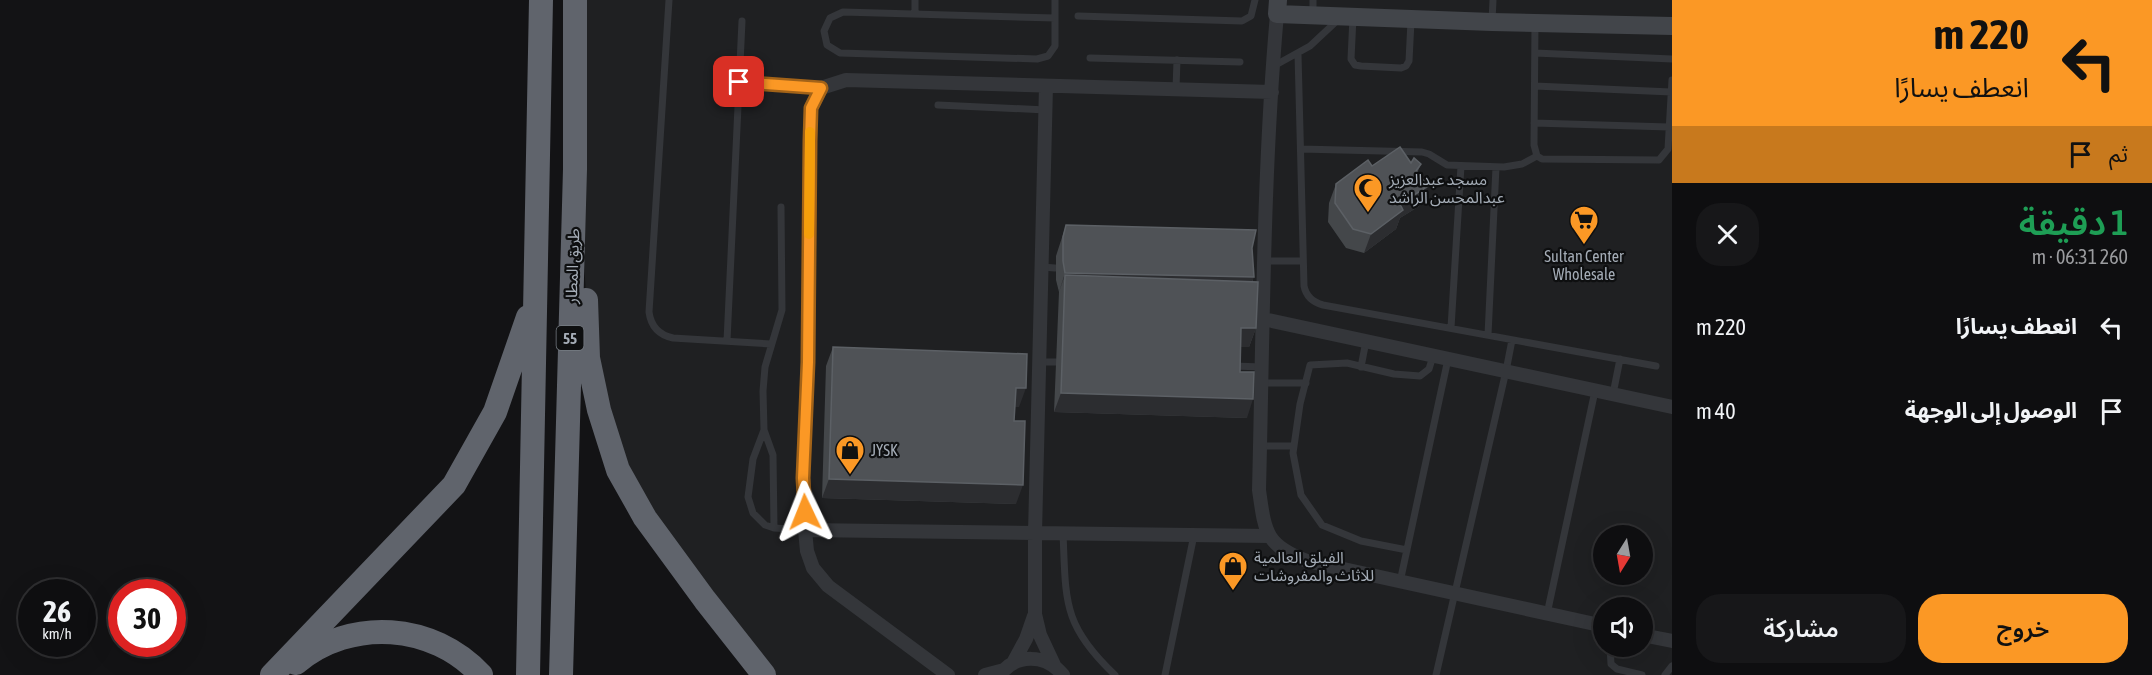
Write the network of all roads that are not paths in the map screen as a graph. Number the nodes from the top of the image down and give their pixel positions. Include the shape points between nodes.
1 (541, 0) edge
2 (575, 0) edge
3 (669, 0) edge
4 (915, 0) edge
5 (1055, 0) edge
6 (1255, 0) edge
7 (1493, 0) edge
8 (1277, 7) edge
9 (1313, 8) edge
10 (915, 14) junction
11 (1078, 16) dead end
12 (1347, 17) junction
13 (1055, 18) junction
14 (1411, 19) junction
15 (742, 21) dead end
16 (1492, 22) junction
17 (1535, 23) junction
18 (1672, 26) edge
19 (1535, 53) junction
20 (1298, 54) junction
21 (1090, 58) dead end
22 (1672, 59) edge
23 (1177, 60) junction
24 (1240, 62) dead end
25 (1272, 67) junction
26 (1672, 81) edge
27 (739, 82) junction
28 (1046, 86) junction
29 (1535, 86) junction
30 (821, 88) junction
31 (1176, 89) junction
32 (1272, 92) junction
33 (1671, 92) edge
34 (938, 105) dead end
35 (1046, 110) junction
36 (1534, 123) junction
37 (1669, 128) junction
38 (1301, 149) junction
39 (1537, 156) junction
40 (1461, 166) junction
41 (1496, 167) junction
42 (575, 169) junction
43 (781, 207) dead end
44 (1265, 261) junction
45 (1303, 261) junction
46 (535, 295) junction
47 (1263, 320) junction
48 (1451, 328) junction
49 (1488, 335) junction
50 (1512, 340) junction
51 (727, 341) junction
52 (1366, 341) junction
53 (771, 344) junction
54 (1433, 356) junction
55 (1448, 359) junction
56 (1620, 359) junction
57 (1039, 362) junction
58 (1056, 362) dead end
59 (1234, 366) edge
60 (1656, 366) dead end
61 (1262, 367) junction
62 (1361, 367) junction
63 (1506, 371) junction
64 (1262, 383) junction
65 (1306, 383) junction
66 (1595, 390) junction
67 (1613, 394) junction
68 (1672, 407) edge
69 (764, 430) junction
70 (1260, 446) junction
71 (1294, 446) junction
72 (774, 528) junction
73 (805, 530) junction
74 (1035, 532) junction
75 (1064, 533) junction
76 (1194, 535) junction
77 (1269, 536) junction
78 (1407, 550) junction
79 (1400, 582) junction
80 (1454, 593) junction
81 (1035, 614) junction
82 (1547, 614) junction
83 (1593, 624) edge
84 (1653, 637) edge
85 (1672, 641) edge
86 (1611, 657) edge
87 (1672, 666) edge
88 (1006, 669) edge
89 (1058, 670) edge
90 (950, 674) edge
91 (272, 675) edge
92 (284, 675) edge
93 (481, 675) edge
94 (528, 675) edge
95 (561, 675) edge
96 (764, 675) edge
97 (985, 675) edge
98 (1114, 675) edge
99 (1165, 675) edge
100 (1436, 675) edge
101 (1642, 675) edge
102 (1665, 675) edge

1 - 46 highway, 55
2 - 42 highway, طريق المطار / 55
3 - 51 lane via 650,320 666,337
4 - 10 lane
5 - 13 lane
6 - 11 lane via 1251,16 1242,21
7 - 16 lane
8 - 9 street
8 - 25 street
9 - 12 street
10 - 13 lane
10 - 13 lane via 843,12 825,24 824,38 840,53 1043,58 1055,46
12 - 14 street
12 - 14 lane via 1354,64 1401,68 1409,61
12 - 20 lane
14 - 16 street
15 - 27 lane
16 - 17 street
17 - 18 street
17 - 19 lane
19 - 22 lane
19 - 29 lane
20 - 25 lane
20 - 38 lane
21 - 23 lane
23 - 24 lane
23 - 31 lane
25 - 32 street
26 - 33 lane
27 - 30 lane
27 - 51 lane
28 - 30 street via 846,80
28 - 31 street
28 - 35 street
29 - 33 lane
29 - 36 lane
30 - 73 street via 811,108
31 - 32 street
32 - 44 street
33 - 37 lane
34 - 35 lane
35 - 57 street via 1048,268
36 - 37 lane
36 - 39 lane
37 - 39 lane via 1668,149 1654,161 1547,160
38 - 40 lane via 1422,152 1447,165
38 - 45 lane
39 - 41 lane via 1522,164
40 - 41 lane
40 - 48 lane
41 - 49 lane
42 - 95 highway, طريق المطار / 55
42 - 96 highway via 581,212 588,358 618,470 652,527
43 - 53 lane via 783,300
44 - 45 lane
44 - 47 street via 1260,276
45 - 48 lane via 1305,291 1317,303
46 - 91 highway via 495,412 454,485
46 - 94 highway, 55
47 - 52 street
47 - 61 street
48 - 49 lane
49 - 50 lane
50 - 56 lane
50 - 63 lane
51 - 53 lane
52 - 54 street
52 - 62 lane
53 - 69 lane via 763,379
54 - 55 street
54 - 62 lane via 1429,369 1420,376
55 - 63 street
55 - 78 lane
56 - 60 lane
56 - 67 lane
57 - 58 lane
57 - 74 street
59 - 61 lane
61 - 64 street
62 - 65 lane via 1347,363 1310,365
63 - 66 street
63 - 80 lane
64 - 65 lane
64 - 70 street
65 - 71 lane
66 - 67 street
66 - 82 lane
67 - 68 street
69 - 72 lane via 773,455
69 - 72 lane via 753,459 748,497 758,520
70 - 71 lane
70 - 77 street via 1259,490
71 - 78 lane via 1301,495 1322,525 1361,540
72 - 73 lane
73 - 74 street
73 - 90 street via 813,568 828,586
74 - 75 street
74 - 81 street
75 - 76 street
75 - 98 lane via 1066,590 1073,621 1089,649
76 - 77 street
76 - 99 lane
77 - 79 street via 1289,554 1307,561
78 - 79 lane
79 - 80 street
80 - 82 street
80 - 100 lane
81 - 88 street via 1026,639
81 - 89 street via 1040,635
82 - 83 street
84 - 85 street
86 - 101 lane via 1617,669
87 - 102 lane
88 - 89 street via 1029,658 1046,661
88 - 97 street
92 - 93 highway via 310,651 337,638 393,631 421,636 447,648 467,660

